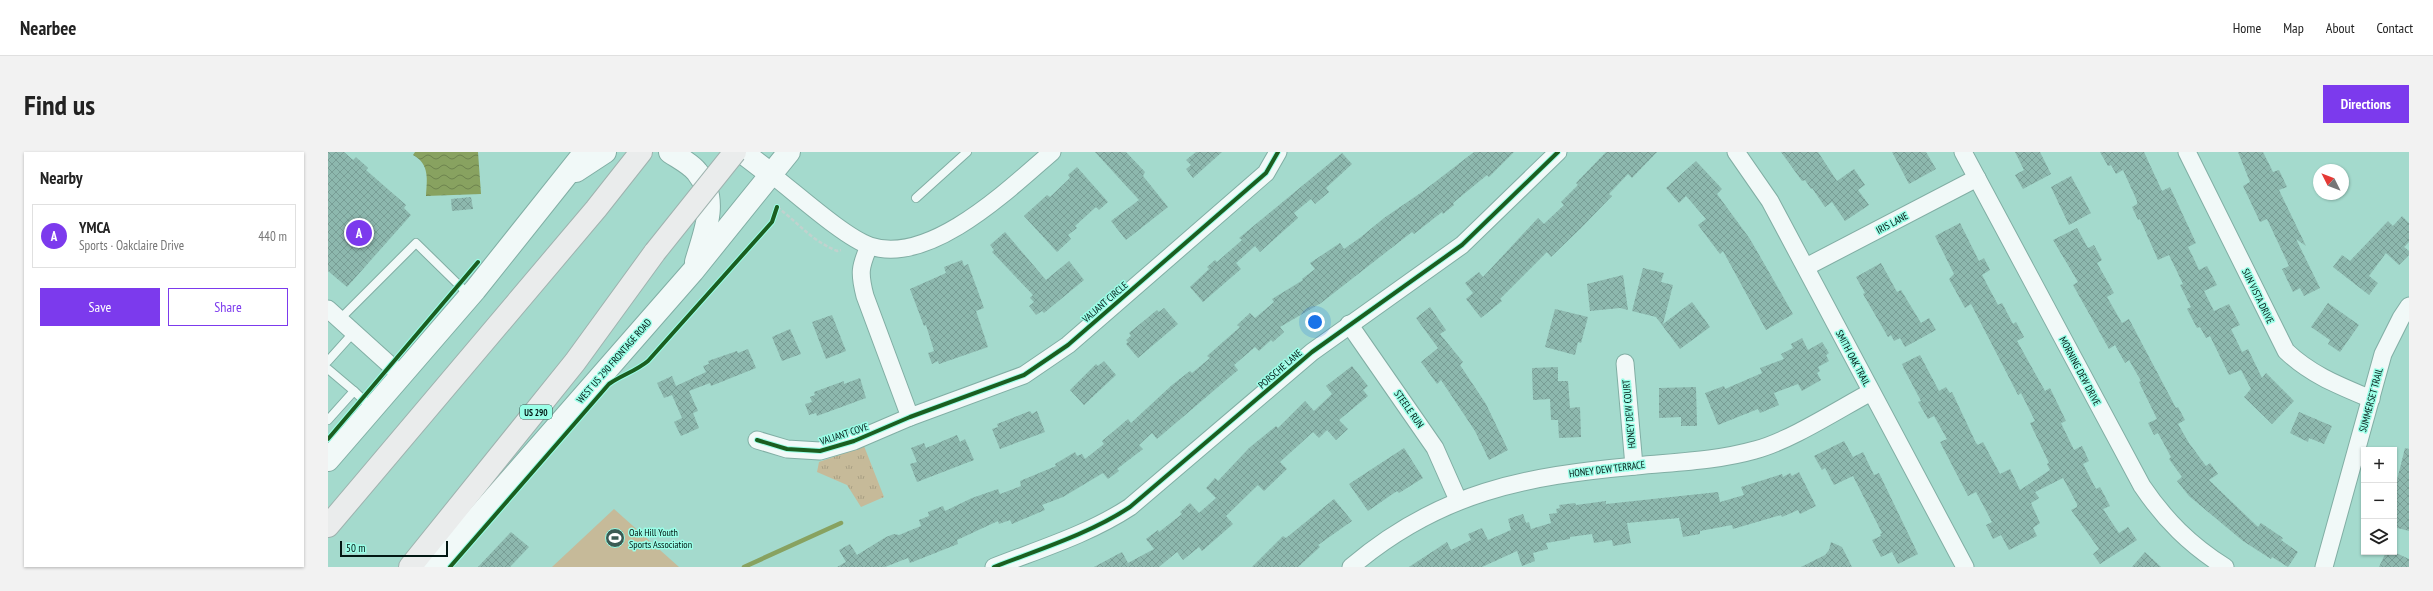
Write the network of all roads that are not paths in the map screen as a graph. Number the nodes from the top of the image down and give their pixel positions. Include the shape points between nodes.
1 (585, 152) edge
2 (605, 152) edge
3 (641, 152) edge
4 (670, 152) edge
5 (735, 152) edge
6 (742, 152) edge
7 (789, 152) edge
8 (967, 152) edge
9 (1052, 152) edge
10 (1278, 152) edge
11 (1736, 152) edge
12 (1963, 152) edge
13 (2187, 152) edge
14 (1553, 154) edge
15 (772, 175) junction
16 (1977, 178) junction
17 (564, 180) junction
18 (916, 198) dead end
19 (869, 246) junction
20 (1806, 267) junction
21 (693, 271) junction
22 (470, 296) junction
23 (2409, 306) edge
24 (334, 314) edge
25 (1349, 324) junction
26 (354, 332) junction
27 (328, 361) edge
28 (1625, 363) dead end
29 (328, 369) edge
30 (401, 376) junction
31 (354, 391) junction
32 (1871, 392) junction
33 (2371, 399) junction
34 (373, 408) junction
35 (910, 417) junction
36 (328, 420) edge
37 (757, 440) dead end
38 (387, 456) junction
39 (328, 460) edge
40 (1634, 466) junction
41 (1458, 500) junction
42 (328, 504) edge
43 (328, 526) edge
44 (1963, 566) edge
45 (410, 567) edge
46 (434, 567) edge
47 (994, 567) edge
48 (1351, 567) edge
49 (2225, 567) edge
50 (2324, 567) edge

1 - 17 main road
2 - 17 main road
3 - 38 highway
4 - 21 main road via 697,172 708,192 710,210
5 - 45 highway, US 290, bridge via 655,252 575,362
6 - 15 main road
7 - 15 main road, WEST US 290 FRONTAGE ROAD
8 - 18 lane
9 - 19 street via 993,201 942,236 901,250
10 - 35 street, VALIANT CIRCLE via 1266,173 1068,345 1024,375
11 - 20 street, SMITH OAK TRAIL via 1770,201
12 - 16 street, MORNING DEW DRIVE
13 - 33 street, SUN VISTA DRIVE via 2286,351 2316,374
14 - 25 street, PORSCHE LANE via 1462,245
15 - 19 street via 846,232
15 - 21 main road, WEST US 290 FRONTAGE ROAD
16 - 20 street, IRIS LANE
16 - 49 street, MORNING DEW DRIVE via 2142,486 2172,526 2204,554
17 - 22 main road
19 - 35 street via 860,276
20 - 32 street, SMITH OAK TRAIL
21 - 46 main road, WEST US 290 FRONTAGE ROAD
22 - 24 lane via 416,243
22 - 30 main road
23 - 33 street, SUMMERSET TRAIL via 2383,354
24 - 26 street
25 - 41 street, STEELE RUN via 1435,448
25 - 47 street, PORSCHE LANE via 1312,352 1130,508 1112,520
26 - 27 lane
26 - 30 street
28 - 40 street, HONEY DEW COURT
29 - 31 lane
30 - 34 main road
31 - 34 lane
31 - 36 lane
32 - 40 street, HONEY DEW TERRACE via 1758,450 1726,457
32 - 44 street, SMITH OAK TRAIL
33 - 50 street, SUMMERSET TRAIL
34 - 39 main road
35 - 37 street, VALIANT COVE via 854,441 820,451 787,449
38 - 42 highway
38 - 43 highway
40 - 41 street, HONEY DEW TERRACE via 1540,477
41 - 48 street, HONEY DEW TERRACE via 1390,538

